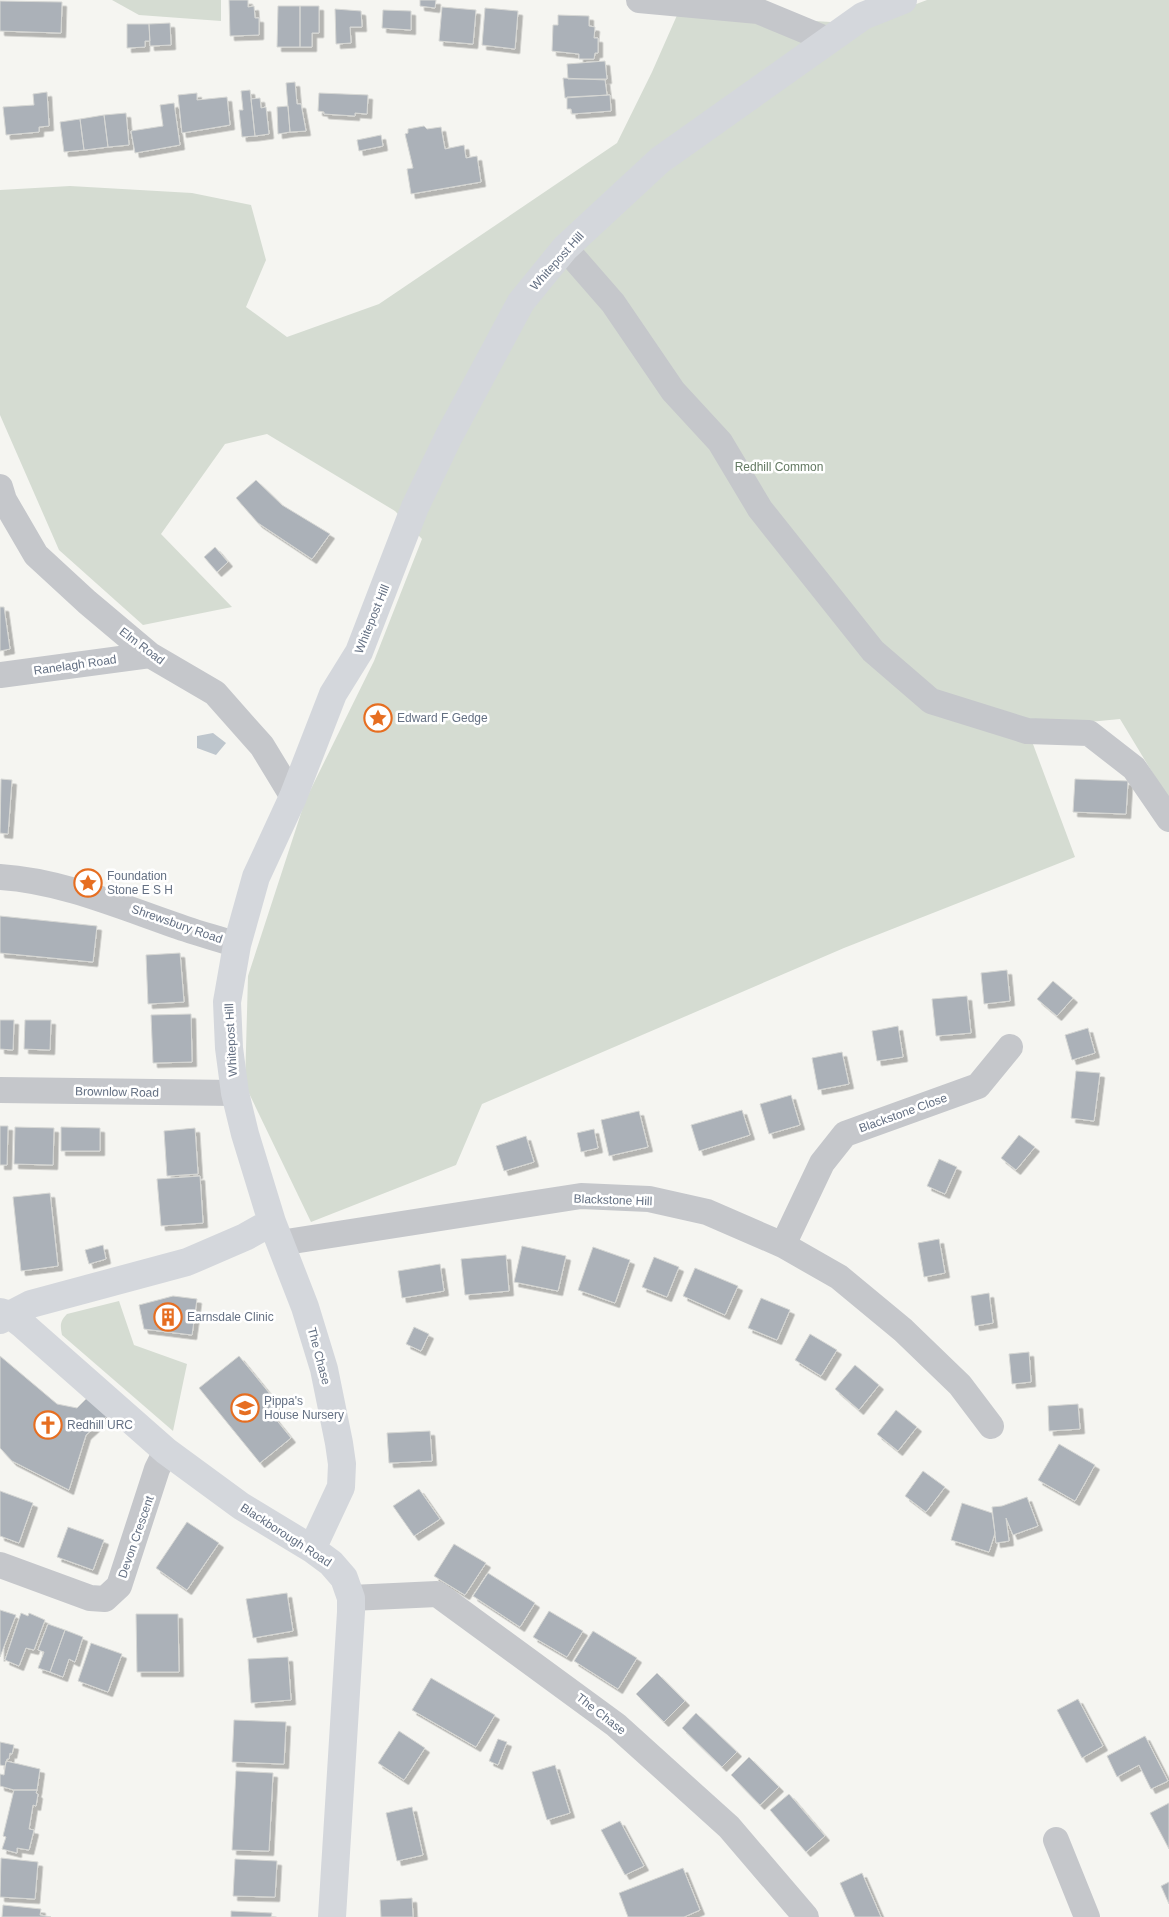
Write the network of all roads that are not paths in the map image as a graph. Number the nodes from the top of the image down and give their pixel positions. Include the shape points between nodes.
1 (639, 0) edge
2 (903, 0) edge
3 (735, 4) edge
4 (828, 40) junction
5 (565, 248) junction
6 (0, 487) edge
7 (150, 655) junction
8 (0, 675) edge
9 (293, 797) junction
10 (1169, 819) edge
11 (0, 877) edge
12 (237, 945) junction
13 (1010, 1047) dead end
14 (0, 1090) edge
15 (235, 1093) junction
16 (276, 1232) junction
17 (782, 1245) junction
18 (3, 1316) edge
19 (991, 1426) dead end
20 (166, 1451) junction
21 (312, 1549) junction
22 (0, 1565) edge
23 (351, 1598) junction
24 (1056, 1840) dead end
25 (332, 1917) edge
26 (806, 1917) edge
27 (1087, 1917) edge

1 - 3 street
2 - 4 street, Whitepost Hill via 863,16
3 - 4 street
4 - 5 street, Whitepost Hill via 660,160
5 - 9 street, Whitepost Hill via 521,302 449,436 415,507 359,652 333,694
5 - 10 street via 614,303 673,391 720,442 760,509 873,651 932,701 1027,731 1089,733 1134,768
6 - 7 street, Elm Road via 4,500 36,555
7 - 8 street, Ranelagh Road
7 - 9 street, Elm Road via 215,693 262,746
9 - 12 street, Whitepost Hill via 256,877
11 - 12 street, Shrewsbury Road via 21,878 92,896
12 - 15 street, Whitepost Hill via 228,1002 229,1048
13 - 17 street, Blackstone Close via 978,1086 845,1134 822,1164
14 - 15 street, Brownlow Road
15 - 16 street, Whitepost Hill
16 - 17 street, Blackstone Hill via 581,1196 649,1199 706,1212
16 - 18 street via 246,1237 192,1260 32,1304
16 - 21 street, The Chase via 305,1307 324,1369 342,1464 340,1487
17 - 19 street, Blackstone Hill via 839,1277 902,1330 960,1385
18 - 20 street, Blackborough Road
20 - 21 street, Blackborough Road via 241,1506
20 - 22 street, Devon Crescent via 157,1469 119,1586 105,1599 90,1598
21 - 23 street, Blackborough Road via 344,1578
23 - 25 street, Blackborough Road
23 - 26 street, The Chase via 437,1594 616,1725 729,1827
24 - 27 street

